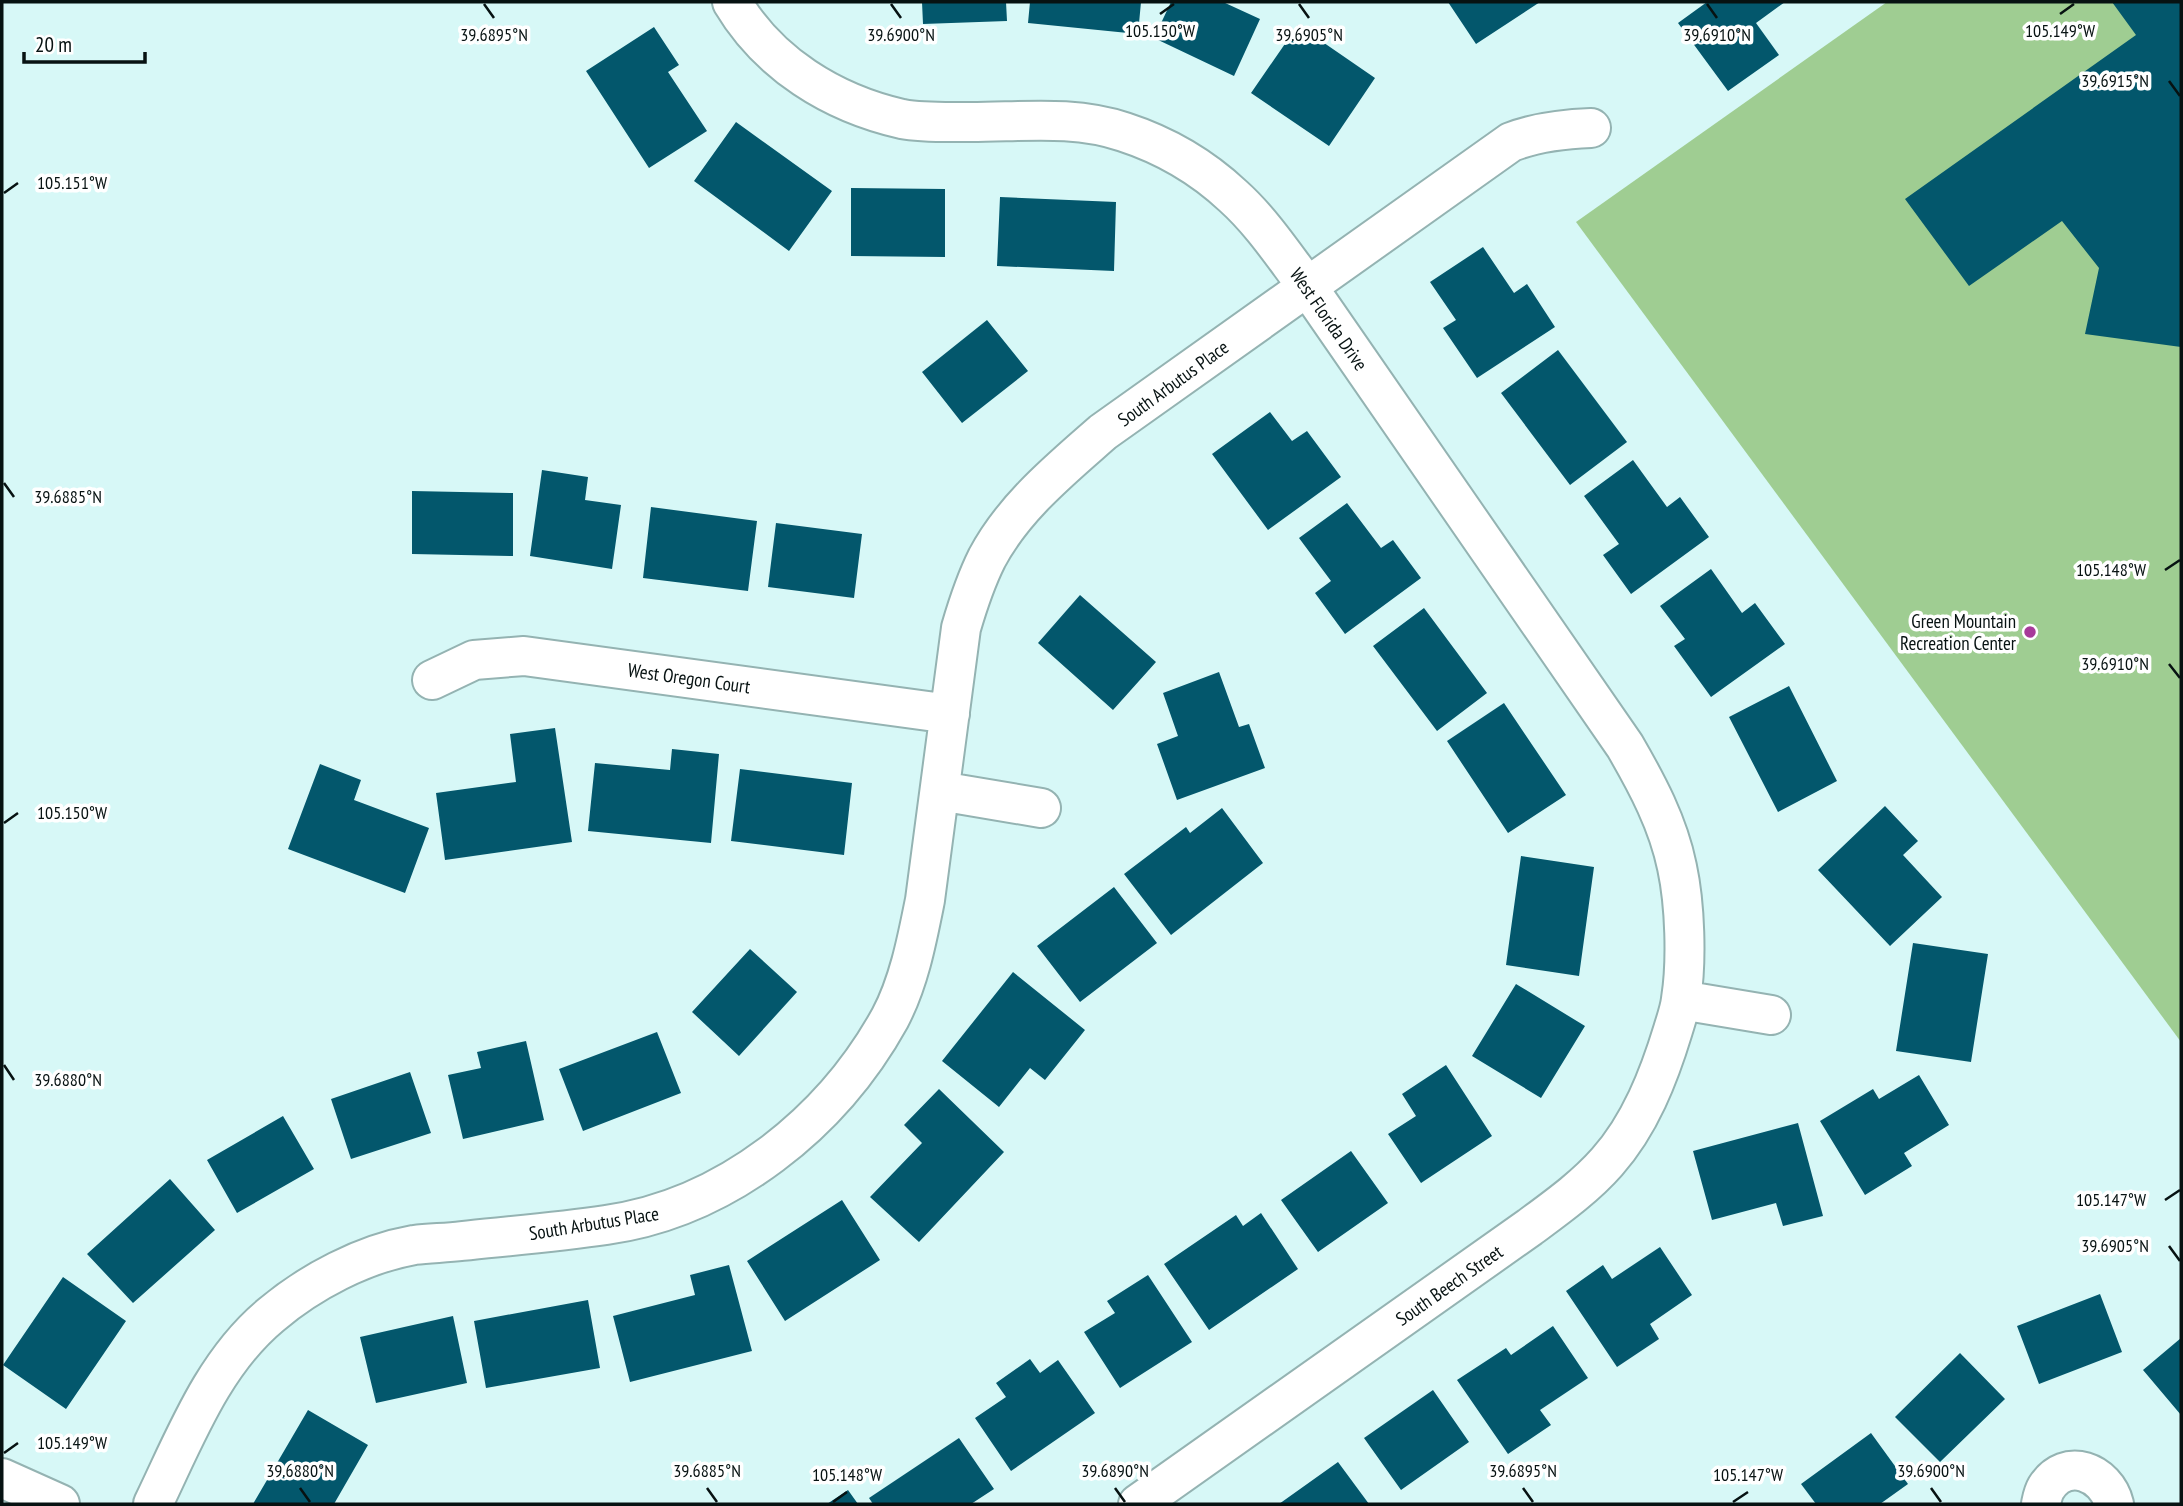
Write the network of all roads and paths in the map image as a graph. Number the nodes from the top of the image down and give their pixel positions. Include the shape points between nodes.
1 (732, 2) edge
2 (1591, 128) dead end
3 (1307, 286) junction
4 (432, 680) dead end
5 (950, 714) junction
6 (940, 790) junction
7 (1041, 808) dead end
8 (1684, 936) joint
9 (1681, 1000) junction
10 (1771, 1015) dead end
11 (2, 1478) edge
12 (60, 1504) edge
13 (153, 1504) edge
14 (1138, 1504) edge
15 (2041, 1504) edge
16 (2114, 1504) edge

1 - 3 street, West Florida Drive via 761,42 790,69 858,106 904,119 1084,123 1123,131 1167,150 1235,197
2 - 3 street, South Arbutus Place via 1511,142
3 - 5 street, South Arbutus Place via 1104,432 1008,525 972,592 961,628
3 - 8 street, West Florida Drive via 1625,746 1667,831 1677,866
4 - 5 street, West Oregon Court via 474,660 524,656
5 - 6 street, South Arbutus Place
6 - 7 street
6 - 13 street, South Arbutus Place via 926,900 891,1016 849,1079 793,1137 724,1185 651,1217 414,1245 335,1273 271,1314 243,1341 217,1378
8 - 9 street, South Beech Street
9 - 10 street
9 - 14 street, South Beech Street via 1655,1081 1636,1121 1608,1161 1574,1193
11 - 12 street
15 - 16 street via 2055,1477 2079,1471 2104,1482

